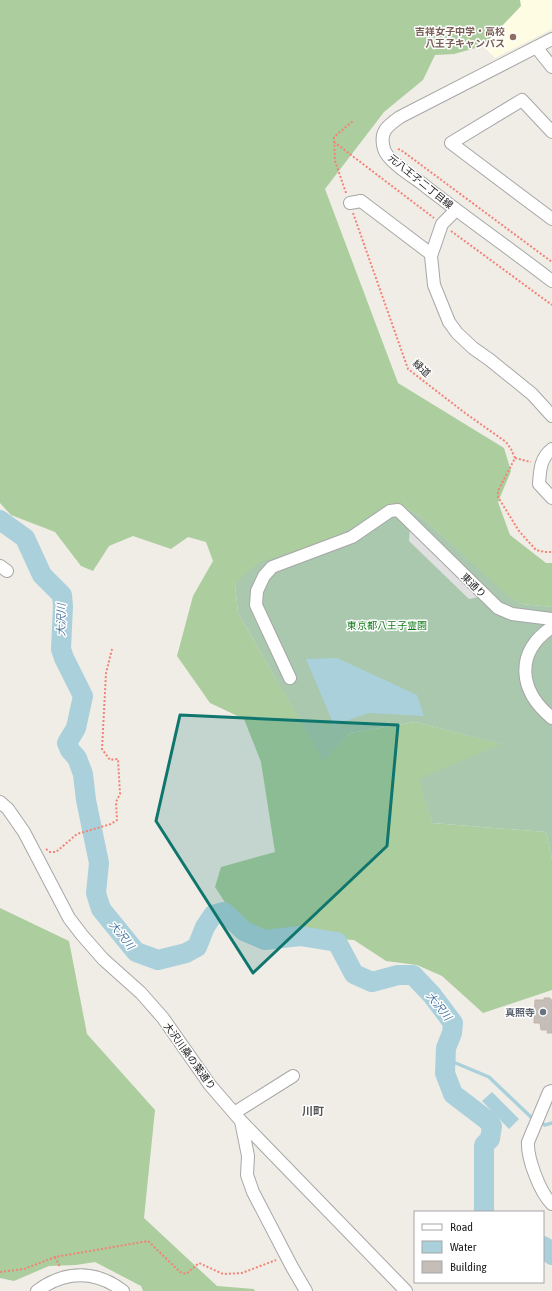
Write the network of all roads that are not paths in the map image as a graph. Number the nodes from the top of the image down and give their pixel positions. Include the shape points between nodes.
1 (552, 38) edge
2 (536, 47) junction
3 (552, 67) edge
4 (552, 132) edge
5 (350, 203) road end
6 (456, 210) junction
7 (552, 219) edge
8 (431, 254) junction
9 (551, 278) edge
10 (552, 416) edge
11 (552, 449) edge
12 (552, 498) edge
13 (552, 619) edge
14 (552, 627) edge
15 (290, 678) dead end
16 (552, 718) edge
17 (0, 802) edge
18 (293, 1076) dead end
19 (552, 1090) edge
20 (238, 1117) junction
21 (552, 1204) edge
22 (37, 1291) edge
23 (123, 1291) edge
24 (306, 1291) edge
25 (406, 1291) edge

1 - 2 street, 元八王子二丁目線
2 - 3 street
2 - 6 street, 元八王子二丁目線 via 387,126 382,138 384,150 393,161
4 - 7 street via 522,100 452,143
5 - 8 street via 361,201
6 - 8 street via 442,224
6 - 9 street, 元八王子二丁目線
8 - 10 street via 434,285 449,322 473,348 532,394
11 - 12 street via 546,454 541,465 539,484
13 - 15 street, 東通り via 512,614 498,608 398,510 390,511 352,537 272,567 264,576 256,604
14 - 16 street via 533,645 526,663 526,675 531,695
17 - 20 street, 大沢川桑の葉通り via 24,832 69,918 103,959 141,993 163,1018 210,1085
18 - 20 street
19 - 21 street via 548,1092 528,1142 538,1184
20 - 24 street via 248,1156 247,1176 253,1192
20 - 25 street, 大沢川桑の葉通り
22 - 23 street via 63,1276 85,1275 106,1280

